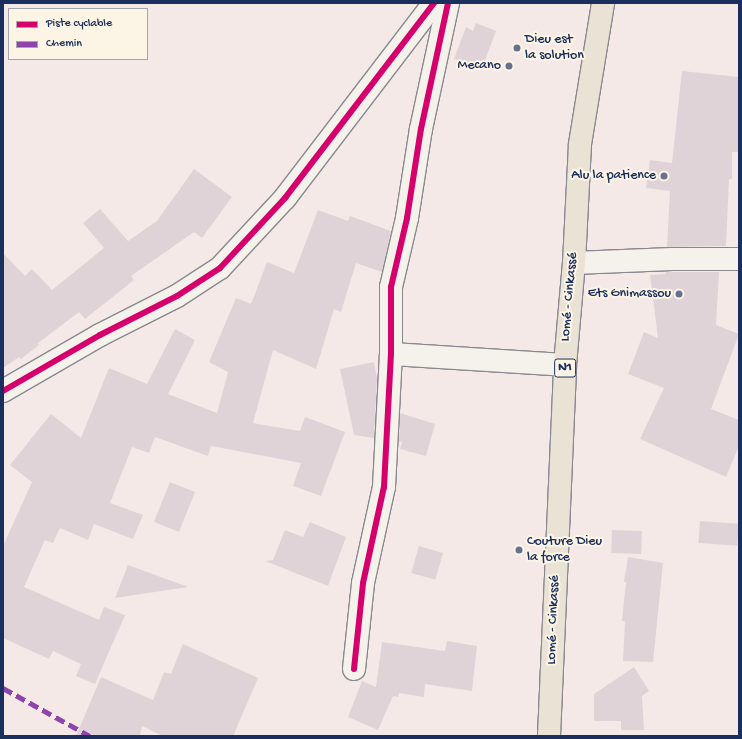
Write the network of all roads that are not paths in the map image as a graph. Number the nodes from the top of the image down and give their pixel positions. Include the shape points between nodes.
1 (434, 3) edge
2 (448, 3) edge
3 (603, 3) edge
4 (739, 259) edge
5 (574, 263) junction
6 (391, 354) junction
7 (565, 365) junction
8 (3, 392) edge
9 (354, 669) dead end
10 (550, 736) edge

1 - 8 street via 285,198 220,268 178,296 100,335
2 - 6 street via 421,129 407,218 391,287
3 - 5 highway, Lomé - Cinkassé / N1 via 580,144
4 - 5 street
5 - 7 highway, Lomé - Cinkassé / N1
6 - 7 street
6 - 9 street via 384,486 363,583
7 - 10 highway, Lomé - Cinkassé / N1

